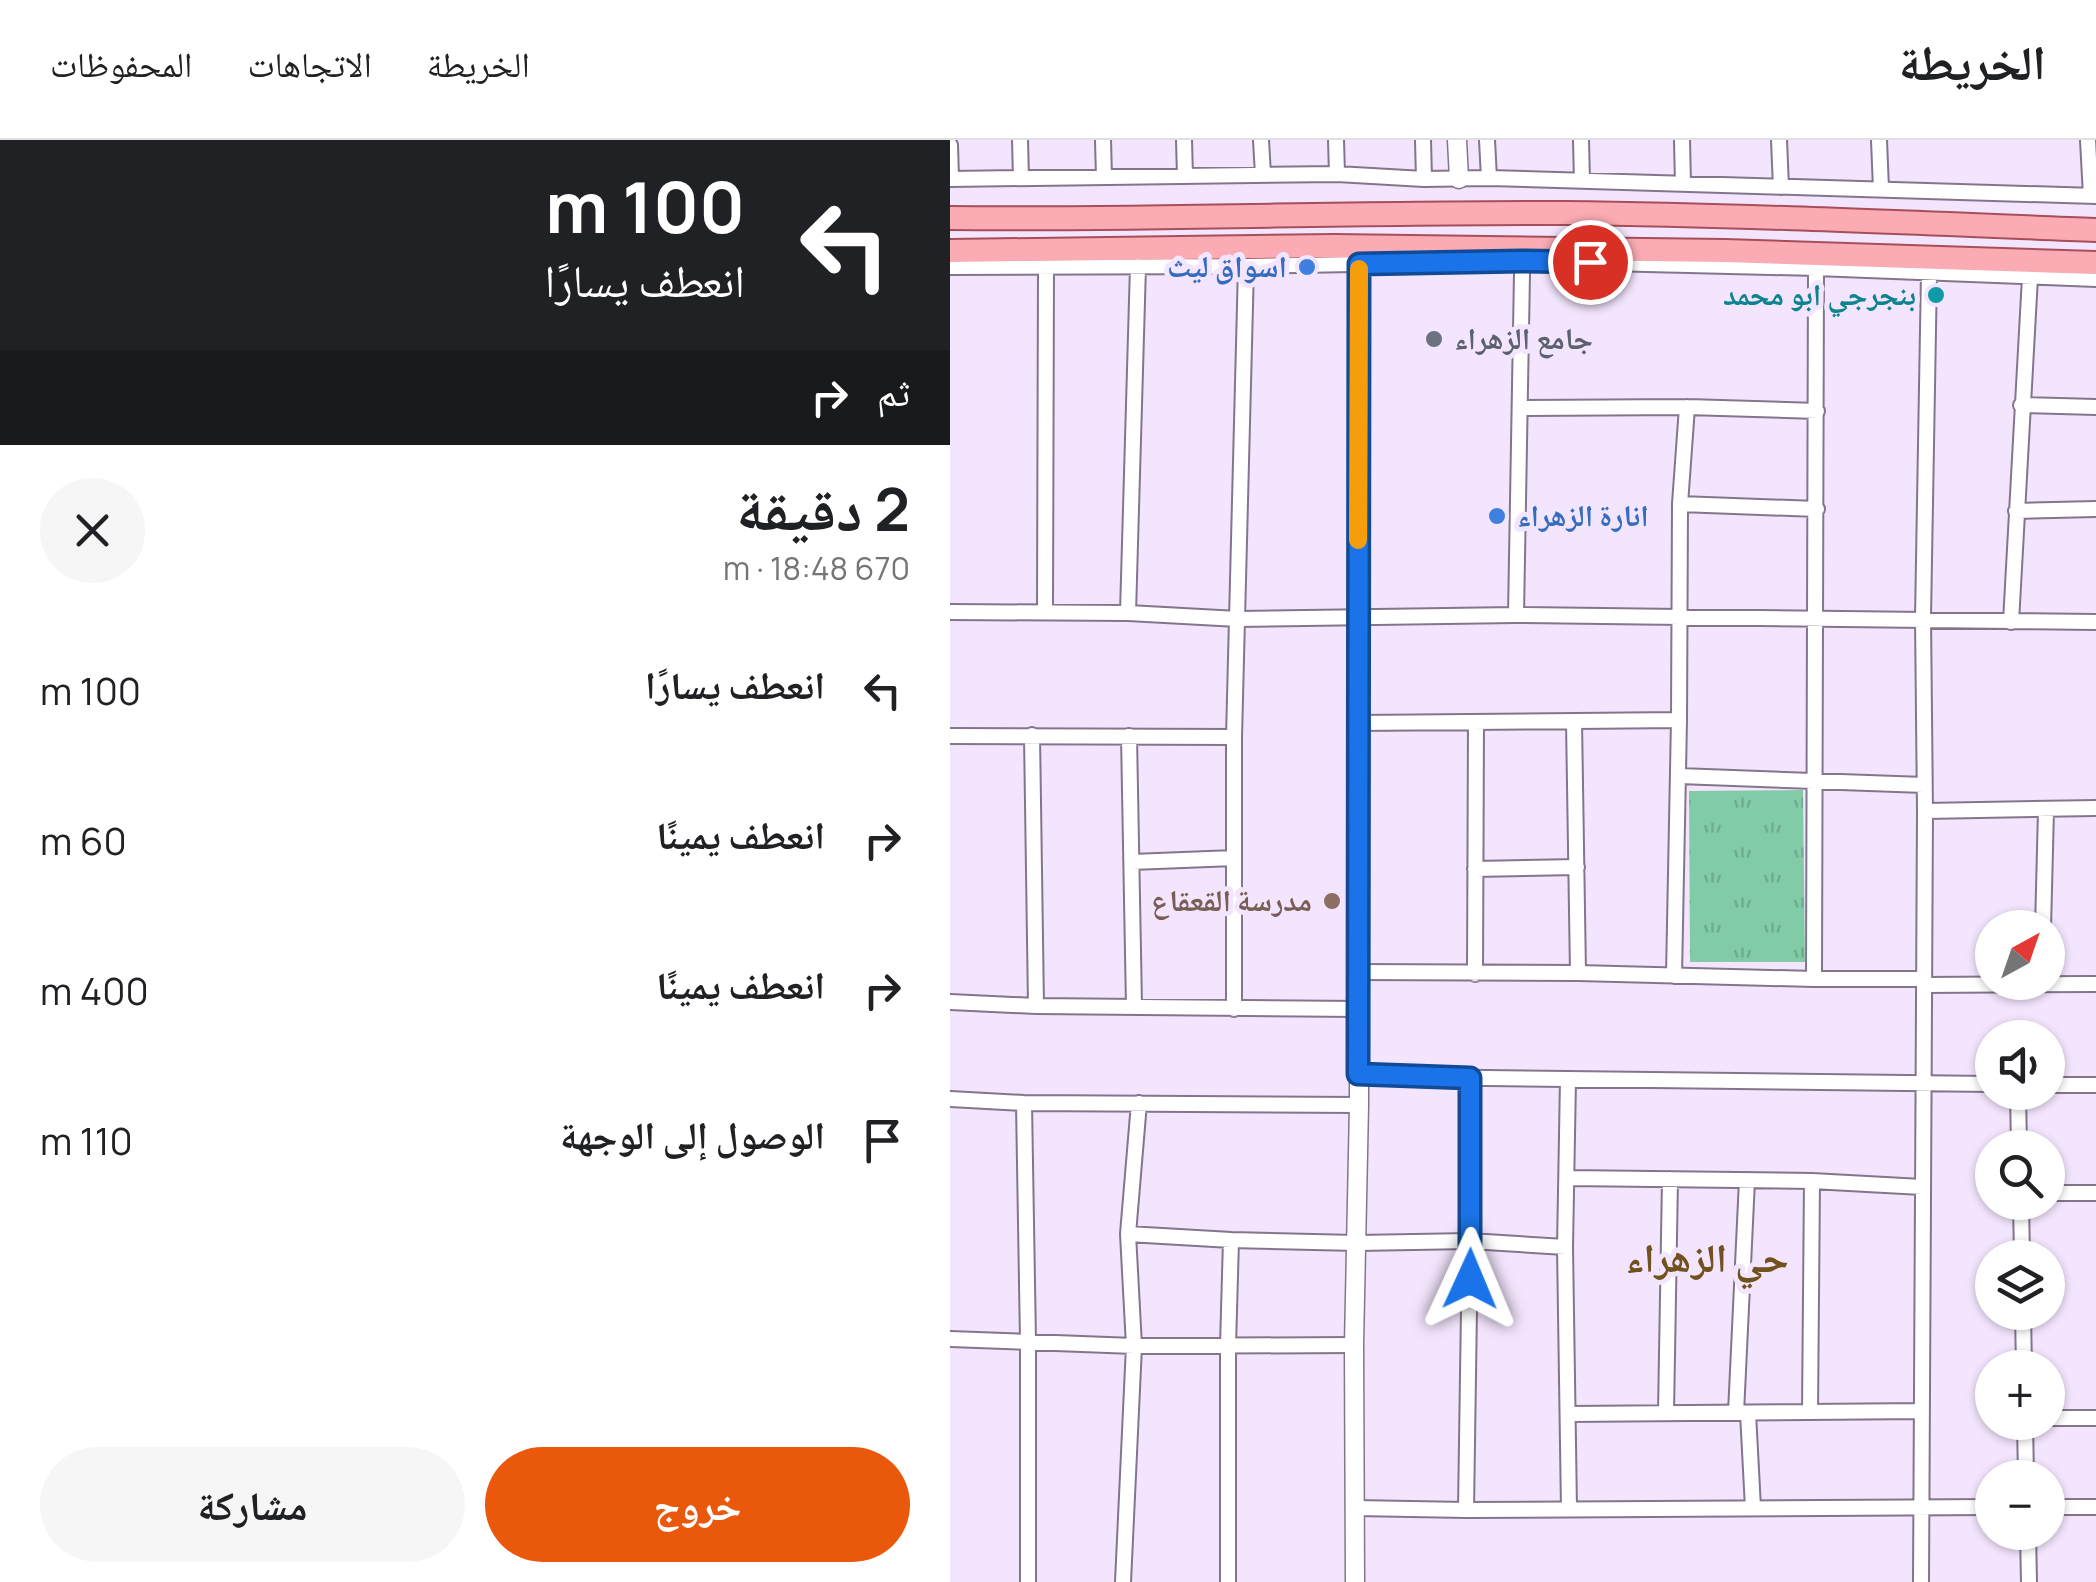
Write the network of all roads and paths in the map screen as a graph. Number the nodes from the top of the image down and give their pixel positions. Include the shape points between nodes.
1 (1020, 140) edge
2 (1103, 140) edge
3 (1184, 140) edge
4 (1261, 140) edge
5 (1336, 140) edge
6 (1423, 140) edge
7 (1457, 140) edge
8 (1487, 140) edge
9 (1580, 140) edge
10 (1682, 140) edge
11 (1780, 140) edge
12 (1879, 140) edge
13 (2088, 140) edge
14 (950, 144) edge
15 (1337, 174) junction
16 (1263, 175) junction
17 (1185, 176) junction
18 (1104, 177) junction
19 (1020, 178) junction
20 (1489, 178) junction
21 (951, 179) edge
22 (1424, 179) junction
23 (1459, 179) junction
24 (1582, 181) junction
25 (1683, 184) junction
26 (1781, 186) junction
27 (1881, 190) junction
28 (2094, 196) edge
29 (1766, 217) junction
30 (950, 218) edge
31 (2096, 230) edge
32 (950, 250) edge
33 (1767, 253) junction
34 (1233, 259) junction
35 (1727, 259) junction
36 (2096, 263) edge
37 (1359, 264) junction
38 (950, 266) edge
39 (1046, 266) junction
40 (1138, 266) junction
41 (1816, 268) junction
42 (1928, 272) junction
43 (1522, 273) dead end
44 (2030, 278) junction
45 (2096, 280) edge
46 (2021, 406) junction
47 (2096, 406) edge
48 (1687, 407) junction
49 (1520, 408) junction
50 (1817, 411) junction
51 (1680, 504) junction
52 (1817, 508) junction
53 (2096, 509) edge
54 (2016, 511) junction
55 (950, 612) edge
56 (1044, 612) junction
57 (1128, 613) junction
58 (1516, 615) junction
59 (1358, 618) junction
60 (1680, 618) junction
61 (1816, 618) junction
62 (1922, 618) junction
63 (1238, 619) junction
64 (2011, 622) junction
65 (2096, 622) edge
66 (1680, 720) junction
67 (1574, 721) junction
68 (1476, 722) junction
69 (1359, 723) junction
70 (950, 736) edge
71 (1032, 736) junction
72 (1129, 736) junction
73 (1234, 738) junction
74 (1679, 776) junction
75 (1814, 782) junction
76 (1924, 785) junction
77 (2096, 808) edge
78 (2046, 810) junction
79 (1925, 811) junction
80 (1234, 858) junction
81 (1132, 862) junction
82 (1576, 867) junction
83 (1475, 869) junction
84 (2043, 910) edge
85 (1359, 972) junction
86 (1578, 973) junction
87 (1475, 974) junction
88 (1674, 976) junction
89 (1814, 979) junction
90 (1924, 982) junction
91 (1975, 983) edge
92 (2065, 984) edge
93 (2096, 984) edge
94 (950, 1002) edge
95 (1036, 1006) junction
96 (1134, 1006) junction
97 (1234, 1009) junction
98 (1359, 1009) junction
99 (1358, 1074) junction
100 (1470, 1078) junction
101 (1568, 1079) junction
102 (1922, 1084) junction
103 (1975, 1084) edge
104 (2065, 1085) edge
105 (2096, 1085) edge
106 (950, 1099) edge
107 (1024, 1103) junction
108 (1139, 1103) junction
109 (1359, 1105) junction
110 (1568, 1178) junction
111 (1670, 1179) junction
112 (1746, 1180) junction
113 (1812, 1180) junction
114 (1922, 1187) junction
115 (2065, 1193) edge
116 (2096, 1193) edge
117 (1128, 1234) junction
118 (1232, 1240) junction
119 (1470, 1241) junction
120 (1357, 1243) junction
121 (1566, 1247) junction
122 (950, 1339) edge
123 (1028, 1342) junction
124 (1354, 1344) junction
125 (1134, 1346) junction
126 (1228, 1346) junction
127 (1922, 1411) junction
128 (1810, 1412) junction
129 (1666, 1413) junction
130 (1742, 1413) junction
131 (1569, 1414) junction
132 (2065, 1418) edge
133 (2096, 1418) edge
134 (1975, 1507) edge
135 (2065, 1507) edge
136 (2096, 1507) edge
137 (1356, 1508) junction
138 (1753, 1508) junction
139 (1921, 1508) junction
140 (1569, 1509) junction
141 (1466, 1510) junction
142 (2028, 1550) edge
143 (1028, 1582) edge
144 (1123, 1582) edge
145 (1228, 1582) edge
146 (1355, 1582) edge
147 (1921, 1582) edge
148 (2029, 1582) edge

1 - 19 street
2 - 18 street
3 - 17 street
4 - 16 street
5 - 15 street
6 - 22 street
7 - 23 street
8 - 20 street
9 - 24 street
10 - 25 street
11 - 26 street
12 - 27 street
13 - 28 street
14 - 21 street
15 - 16 street
15 - 22 street
16 - 17 street
17 - 18 street
18 - 19 street
19 - 21 street
20 - 23 street
20 - 24 street
22 - 23 street
24 - 25 street
25 - 26 street
26 - 27 street
27 - 28 street
29 - 30 main road
29 - 31 main road
29 - 33 main road
32 - 34 main road via 1140,250
33 - 35 main road
33 - 36 main road
34 - 35 main road
34 - 37 street
34 - 40 street
34 - 63 street
35 - 37 street
35 - 41 street
37 - 59 street
38 - 39 street
39 - 40 street
39 - 56 street
40 - 57 street
41 - 42 street
41 - 50 street
42 - 44 street
42 - 62 street
43 - 49 street
44 - 45 street
44 - 46 street
46 - 47 street
46 - 54 street
48 - 49 street
48 - 50 street
48 - 51 street
49 - 58 street
50 - 52 street
51 - 52 street
51 - 60 street
52 - 61 street
53 - 54 street
54 - 64 street
55 - 56 street
56 - 57 street
57 - 63 street
58 - 59 street
58 - 60 street
59 - 63 street
59 - 69 street
60 - 61 street
60 - 66 street
61 - 62 street
61 - 75 street
62 - 64 street
62 - 76 street
63 - 73 street
64 - 65 street
66 - 67 street
66 - 74 street
67 - 68 street
67 - 82 street
68 - 69 street
68 - 83 street
69 - 85 street
70 - 71 street
71 - 72 street
71 - 95 street
72 - 73 street
72 - 81 street
73 - 80 street
74 - 75 street
74 - 88 street
75 - 76 street
75 - 89 street
76 - 79 street
77 - 78 street
78 - 79 street
78 - 84 street
79 - 90 street
80 - 81 street
80 - 97 street
81 - 96 street
82 - 83 street
82 - 86 street
83 - 87 street
85 - 87 street
85 - 98 street
86 - 87 street
86 - 88 street
88 - 89 street
89 - 90 street
90 - 91 street
90 - 102 street
92 - 93 street
94 - 95 street
95 - 96 street
96 - 97 street
97 - 98 street
98 - 99 street
99 - 100 street
99 - 109 street
100 - 101 street
100 - 119 street
101 - 102 street
101 - 110 street
102 - 103 street
102 - 114 street
104 - 105 street
106 - 107 street
107 - 108 street
107 - 123 street
108 - 109 street
108 - 117 street
109 - 120 street
110 - 111 street
110 - 121 street
111 - 112 street
111 - 129 street
112 - 113 street
112 - 130 street
113 - 114 street
113 - 128 street
114 - 127 street
115 - 116 street
117 - 118 street
117 - 125 street
118 - 120 street
118 - 126 street
119 - 120 street
119 - 121 street
119 - 141 street
120 - 124 street
121 - 131 street
122 - 123 street
123 - 125 street
123 - 143 street
124 - 126 street
124 - 137 street
125 - 126 street
125 - 144 street
126 - 145 street
127 - 128 street
127 - 139 street
128 - 130 street
129 - 130 street
129 - 131 street
130 - 138 street
131 - 140 street
132 - 133 street
134 - 139 street
135 - 136 street
137 - 141 street
137 - 146 street
138 - 139 street
138 - 140 street
139 - 147 street
140 - 141 street
142 - 148 street

